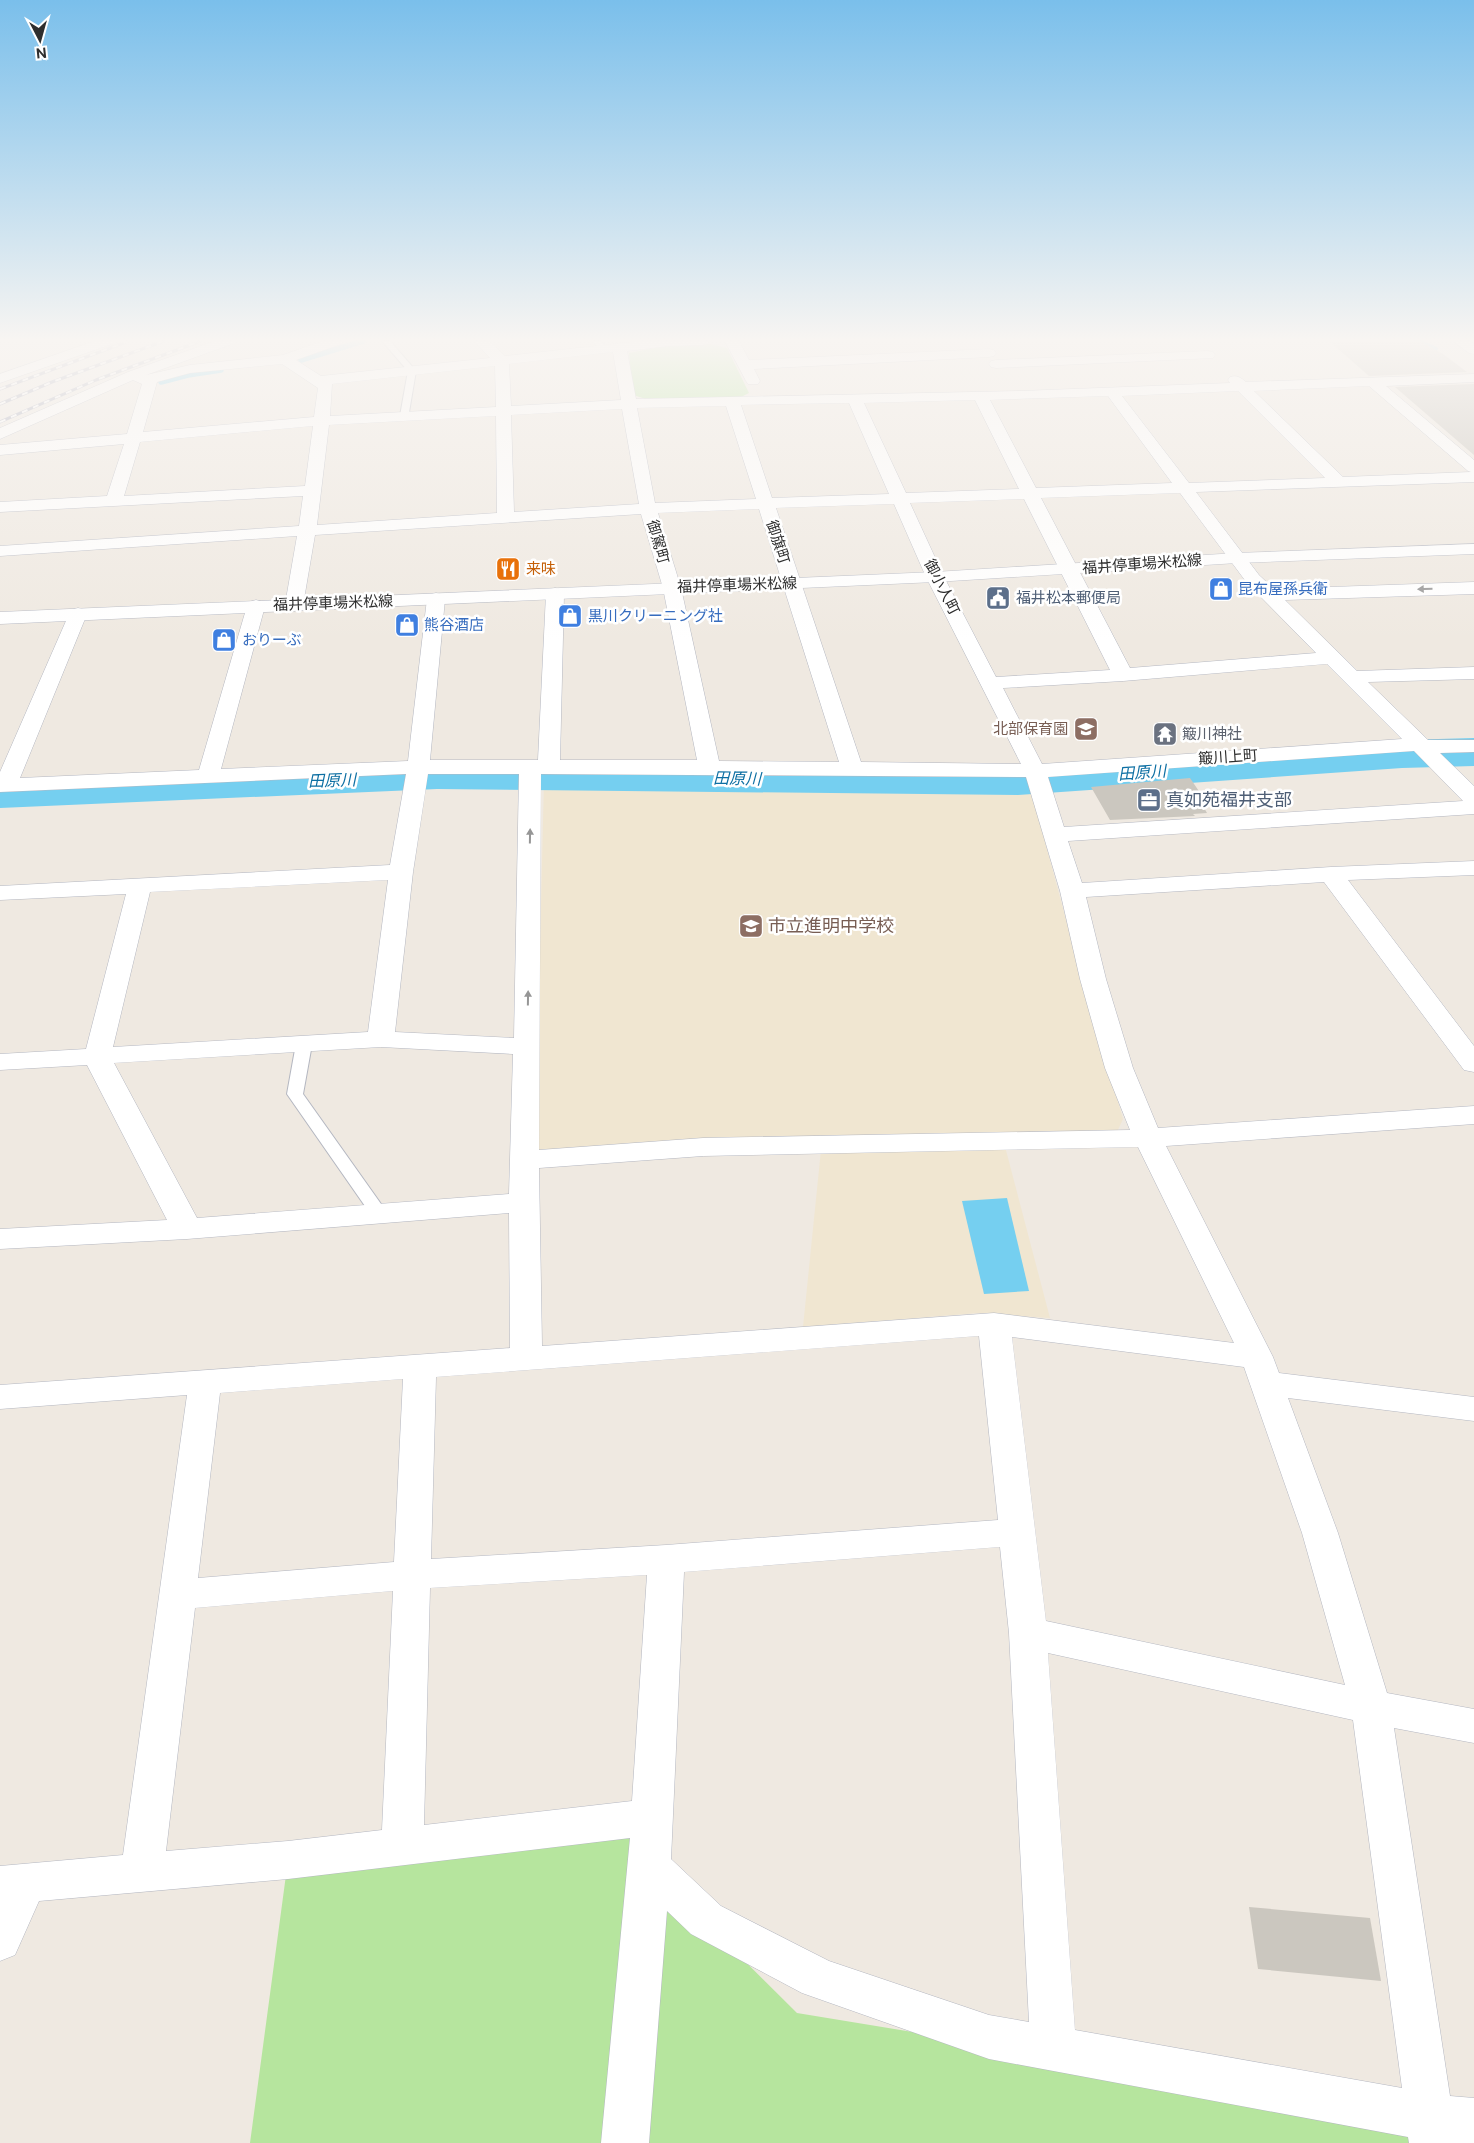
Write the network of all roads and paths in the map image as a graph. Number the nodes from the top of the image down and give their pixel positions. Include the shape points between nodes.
1 (99, 441) edge
2 (131, 441) edge
3 (318, 441) edge
4 (503, 441) edge
5 (635, 441) edge
6 (745, 441) edge
7 (874, 441) edge
8 (1003, 441) edge
9 (1149, 441) edge
10 (1297, 441) edge
11 (1442, 441) edge
12 (0, 450) edge
13 (1474, 468) edge
14 (1474, 477) edge
15 (1339, 482) junction
16 (1184, 488) junction
17 (312, 491) junction
18 (1030, 494) junction
19 (900, 498) junction
20 (114, 502) junction
21 (766, 504) junction
22 (0, 507) edge
23 (648, 508) junction
24 (506, 517) junction
25 (307, 532) junction
26 (1474, 549) edge
27 (0, 551) edge
28 (1237, 558) junction
29 (1069, 569) junction
30 (935, 577) junction
31 (792, 583) junction
32 (672, 588) junction
33 (1474, 588) edge
34 (555, 594) junction
35 (1267, 594) junction
36 (436, 599) junction
37 (294, 605) junction
38 (256, 606) junction
39 (78, 614) junction
40 (0, 618) edge
41 (1331, 658) junction
42 (1474, 673) edge
43 (1124, 675) junction
44 (1351, 677) junction
45 (991, 683) junction
46 (1422, 745) junction
47 (1474, 746) edge
48 (418, 766) junction
49 (539, 767) junction
50 (709, 767) junction
51 (852, 768) junction
52 (1035, 771) junction
53 (208, 776) junction
54 (3, 784) edge
55 (1474, 799) edge
56 (1474, 807) edge
57 (1055, 835) junction
58 (1474, 868) edge
59 (401, 872) junction
60 (1332, 874) junction
61 (140, 886) junction
62 (1072, 891) junction
63 (0, 893) edge
64 (382, 1039) junction
65 (304, 1044) junction
66 (527, 1047) junction
67 (97, 1057) junction
68 (1474, 1064) edge
69 (2, 1070) edge
70 (1474, 1115) edge
71 (1148, 1138) junction
72 (524, 1160) junction
73 (525, 1202) junction
74 (380, 1214) junction
75 (187, 1229) junction
76 (0, 1239) edge
77 (994, 1324) junction
78 (526, 1358) junction
79 (420, 1366) junction
80 (1262, 1370) junction
81 (205, 1382) junction
82 (0, 1397) edge
83 (1474, 1409) edge
84 (1017, 1532) junction
85 (666, 1558) junction
86 (412, 1575) junction
87 (178, 1594) junction
88 (1028, 1633) junction
89 (1371, 1707) junction
90 (1474, 1726) edge
91 (652, 1817) junction
92 (402, 1846) junction
93 (649, 1866) junction
94 (142, 1873) junction
95 (13, 1884) edge
96 (0, 1941) edge
97 (1053, 2048) junction
98 (1474, 2122) edge
99 (1431, 2130) edge
100 (625, 2143) edge

1 - 12 street
2 - 20 street
3 - 17 street
4 - 24 street
5 - 23 street, 御駕町
6 - 21 street, 御旗町
7 - 19 street, 御小人町
8 - 18 street
9 - 16 street
10 - 15 street
11 - 13 street
14 - 15 street
15 - 16 street
16 - 18 street
16 - 28 street
17 - 20 street
17 - 25 street
18 - 19 street
18 - 29 street
19 - 21 street
19 - 30 street, 御小人町
20 - 22 street
21 - 23 street
21 - 31 street, 御旗町
23 - 24 street
23 - 32 street, 御駕町
24 - 25 street
25 - 27 street
25 - 37 street
26 - 28 street, 福井停車場米松線
28 - 29 street, 福井停車場米松線
28 - 35 street
29 - 30 street, 福井停車場米松線
29 - 43 street
30 - 31 street, 福井停車場米松線
30 - 45 street, 御小人町
31 - 32 street, 福井停車場米松線
31 - 51 street, 御旗町
32 - 34 street, 福井停車場米松線
32 - 50 street, 御駕町
33 -> 35 street
34 - 36 street, 福井停車場米松線
34 - 49 street
35 - 41 street
36 - 37 street, 福井停車場米松線
36 - 48 street
37 - 38 street, 福井停車場米松線
38 - 39 street, 福井停車場米松線
38 - 53 street
39 - 40 street, 福井停車場米松線
39 - 54 street
41 - 43 street
41 - 44 street
42 - 44 street
43 - 45 street
44 - 46 street
45 - 52 street, 御小人町
46 - 47 street, 簸川上町
46 - 52 street, 簸川上町
46 - 55 street
48 - 49 street, 簸川上町
48 - 53 street, 簸川上町
48 - 59 street
49 - 50 street, 簸川上町
66 -> 49 street
50 - 51 street, 簸川上町
51 - 52 street, 簸川上町
52 - 57 street, 御小人町
53 - 54 street, 簸川上町
56 - 57 street
57 - 62 street, 御小人町
58 - 60 street
59 - 61 street
59 - 64 street
60 - 62 street
60 - 68 street
61 - 63 street
61 - 67 street
62 - 71 street, 御小人町 via 1092,979 1119,1068
64 - 65 street
64 - 66 street
65 - 67 street
65 - 74 lane via 295,1094
66 - 72 street
67 - 69 street
67 - 75 street
70 - 71 street
71 - 72 street via 703,1147
71 - 80 street, 御小人町
72 - 73 street
73 - 74 street
73 - 78 street
74 - 75 street
75 - 76 street
77 - 78 street
77 - 80 street
77 - 84 street
78 - 79 street
79 - 81 street
79 - 86 street
80 - 83 street
80 - 89 street, 御小人町 via 1320,1533
81 - 82 street
81 - 87 street
84 - 85 street
84 - 88 street
85 - 86 street
85 - 91 street
86 - 87 street
86 - 92 street
87 - 94 street
88 - 89 street
88 - 97 street
89 - 90 street
89 - 99 street, 御小人町
91 - 92 street
91 - 93 street
92 - 94 street
93 - 97 street via 706,1920 818,1978 989,2037
93 - 100 street
94 - 95 street
95 - 96 street
97 - 99 street
98 - 99 street

